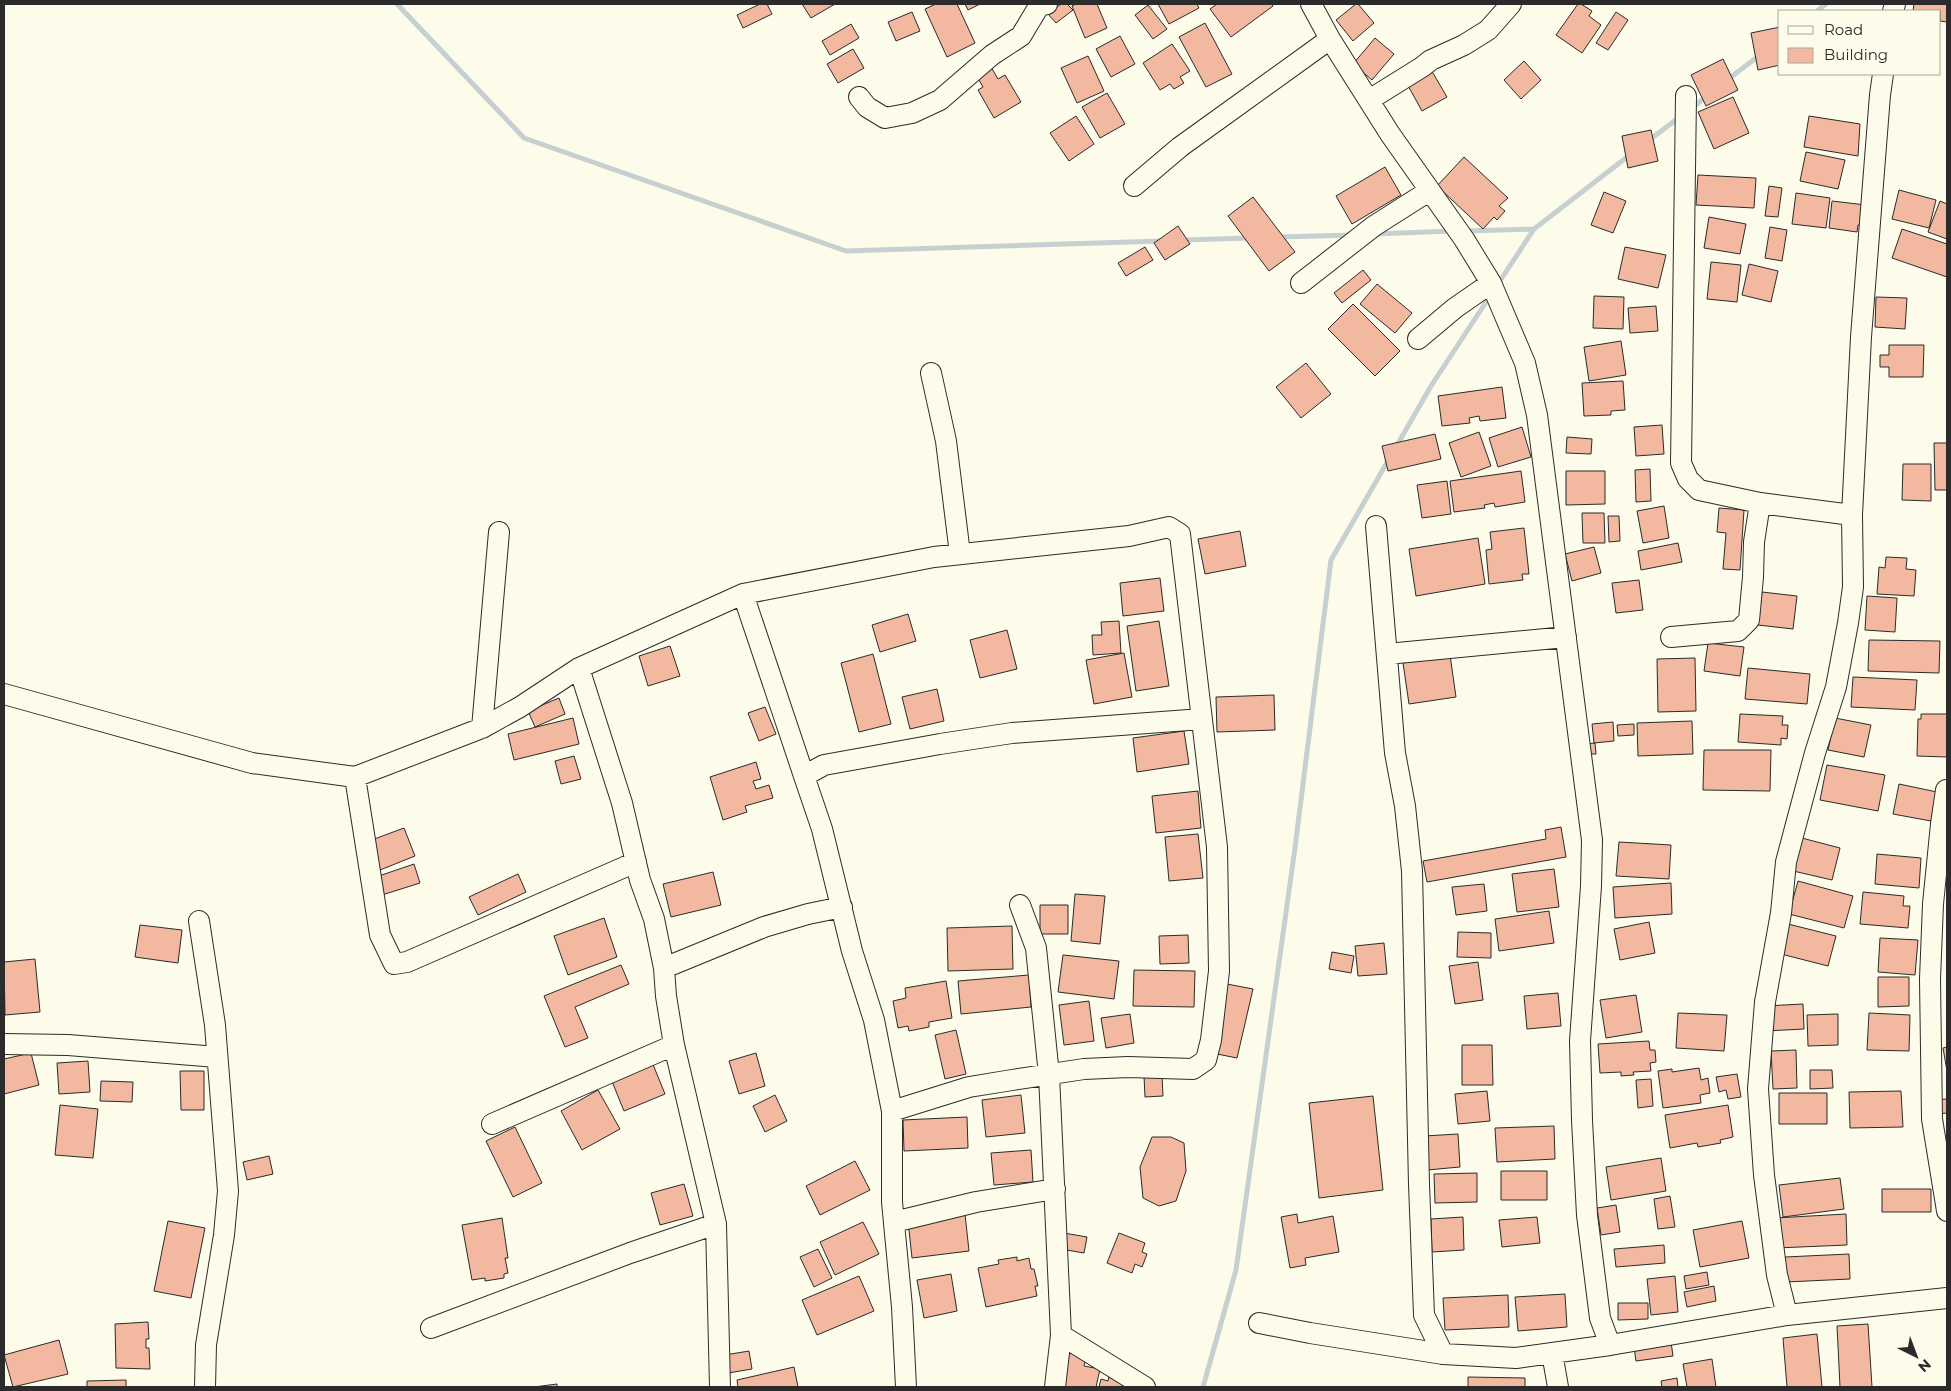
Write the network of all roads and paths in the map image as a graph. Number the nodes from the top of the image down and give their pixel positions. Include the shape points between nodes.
1 (1047, 4) edge
2 (1311, 4) edge
3 (1511, 4) edge
4 (1330, 39) junction
5 (1883, 75) edge
6 (1686, 96) dead end
7 (858, 97) dead end
8 (1369, 100) junction
9 (1134, 186) dead end
10 (1429, 190) junction
11 (1301, 283) dead end
12 (1491, 284) junction
13 (1418, 339) dead end
14 (931, 373) dead end
15 (1760, 503) junction
16 (1852, 514) junction
17 (1376, 526) dead end
18 (499, 532) dead end
19 (960, 554) junction
20 (743, 594) junction
21 (1566, 637) junction
22 (1671, 637) dead end
23 (1387, 654) junction
24 (579, 668) junction
25 (4, 694) edge
26 (1202, 719) junction
27 (482, 728) junction
28 (804, 776) junction
29 (355, 777) junction
30 (1946, 790) edge
31 (636, 862) junction
32 (1020, 905) dead end
33 (842, 907) junction
34 (198, 921) dead end
35 (664, 968) junction
36 (4, 1044) edge
37 (674, 1044) junction
38 (217, 1057) junction
39 (1049, 1076) junction
40 (892, 1112) junction
41 (492, 1124) dead end
42 (1055, 1189) junction
43 (1947, 1211) edge
44 (894, 1222) junction
45 (716, 1224) junction
46 (1947, 1298) edge
47 (1787, 1315) junction
48 (1259, 1322) dead end
49 (431, 1328) dead end
50 (1061, 1335) junction
51 (1610, 1345) junction
52 (1552, 1353) junction
53 (1443, 1354) junction
54 (205, 1387) edge
55 (720, 1387) edge
56 (906, 1387) edge
57 (1055, 1387) edge
58 (1145, 1387) edge
59 (1558, 1387) edge

1 - 7 street via 1039,6 1021,36 992,54 940,100 912,113 885,118
2 - 4 street
3 - 8 street via 1488,30 1431,60
4 - 8 street
4 - 9 street via 1180,147
5 - 16 street via 1861,337
6 - 15 street via 1682,463 1688,479 1699,490
8 - 10 street
10 - 11 street via 1374,226
10 - 12 street
12 - 13 street
12 - 21 street via 1526,363 1537,415
14 - 19 street via 946,441
15 - 16 street
15 - 22 street via 1749,620 1738,631
16 - 47 street via 1852,587 1848,623 1836,687 1786,862 1782,913 1763,1021 1758,1089 1764,1175 1777,1275
17 - 23 street
18 - 27 street
19 - 20 street
19 - 26 street via 1129,536 1169,527 1180,534
20 - 24 street
20 - 28 street
21 - 23 street
21 - 51 street via 1592,840 1580,1041 1586,1215 1600,1318
23 - 53 street via 1395,753 1412,871 1424,1315
24 - 27 street
24 - 31 street via 622,803
25 - 29 street via 252,763
26 - 28 street via 985,737 846,760 824,765
26 - 39 street via 1217,847 1219,971 1206,1060 1193,1069 1128,1067
27 - 29 street
28 - 33 street via 822,829
29 - 31 street via 380,935 394,964 407,962
30 - 43 street via 1933,904 1930,979 1932,1119
31 - 35 street via 654,919
32 - 39 street via 1036,948
33 - 35 street via 764,927
33 - 40 street via 874,1020
34 - 38 street
35 - 37 street
36 - 38 street via 68,1045
37 - 41 street
37 - 45 street
38 - 54 street via 228,1191 206,1345
39 - 40 street via 969,1087
39 - 42 street
40 - 44 street
42 - 44 street via 976,1202
42 - 50 street
44 - 56 street
45 - 49 street
45 - 55 street
46 - 47 street
47 - 51 street
48 - 53 street
50 - 57 street
50 - 58 street
51 - 52 street
52 - 53 street via 1516,1358
52 - 59 street

